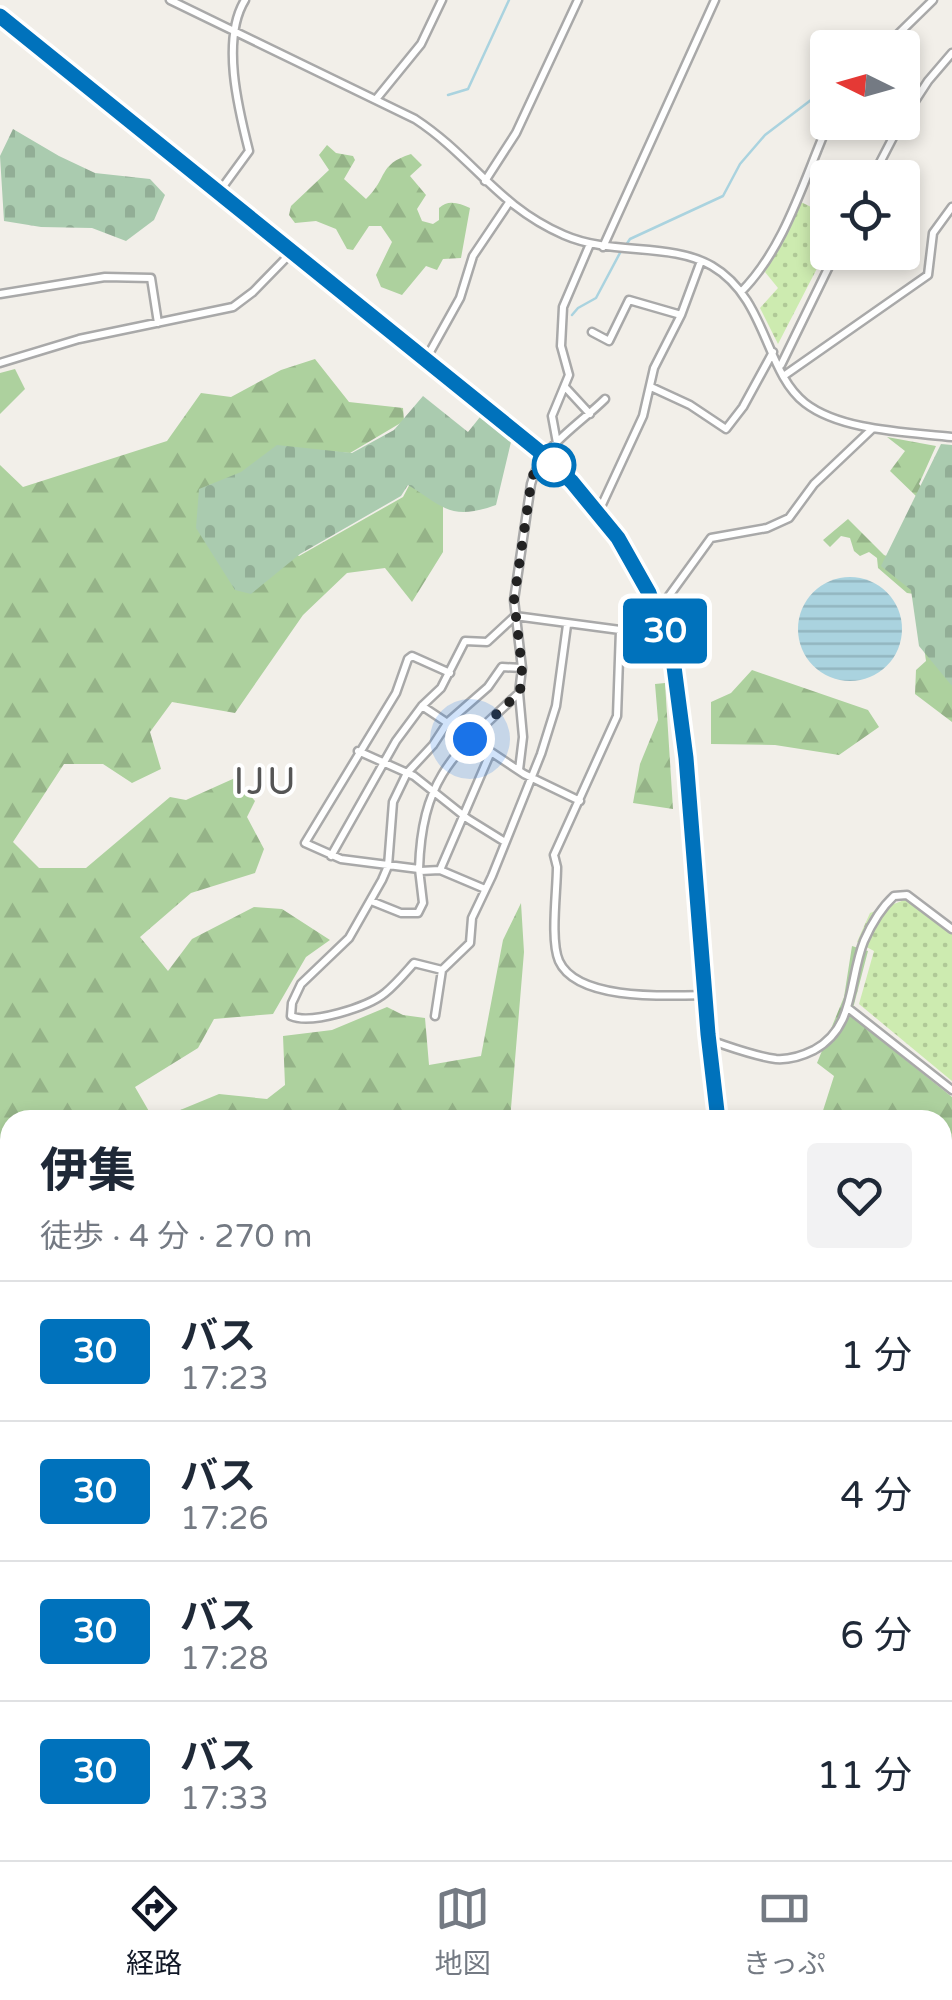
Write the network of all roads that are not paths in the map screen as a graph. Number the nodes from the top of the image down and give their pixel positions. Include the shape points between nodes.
1 (170, 0) edge
2 (245, 0) edge
3 (442, 0) edge
4 (578, 0) edge
5 (715, 0) edge
6 (933, 0) edge
7 (0, 16) edge
8 (234, 30) junction
9 (902, 30) edge
10 (952, 52) edge
11 (920, 94) edge
12 (377, 98) junction
13 (821, 140) edge
14 (485, 181) junction
15 (219, 193) junction
16 (508, 204) junction
17 (952, 206) edge
18 (590, 244) junction
19 (603, 247) junction
20 (293, 252) junction
21 (702, 261) junction
22 (827, 270) edge
23 (741, 292) junction
24 (0, 294) edge
25 (682, 314) junction
26 (158, 322) junction
27 (592, 332) dead end
28 (773, 352) junction
29 (426, 359) junction
30 (0, 363) edge
31 (780, 366) junction
32 (785, 375) junction
33 (566, 388) junction
34 (651, 388) junction
35 (605, 398) dead end
36 (590, 414) junction
37 (872, 428) junction
38 (952, 437) edge
39 (557, 442) junction
40 (545, 456) junction
41 (599, 511) junction
42 (655, 608) junction
43 (515, 616) junction
44 (566, 625) junction
45 (664, 629) junction
46 (620, 630) junction
47 (522, 668) junction
48 (450, 674) junction
49 (520, 692) junction
50 (422, 706) junction
51 (448, 722) junction
52 (470, 739) junction
53 (358, 751) junction
54 (490, 754) junction
55 (383, 764) junction
56 (519, 770) junction
57 (407, 774) junction
58 (532, 778) junction
59 (433, 788) junction
60 (580, 801) junction
61 (463, 815) junction
62 (505, 842) junction
63 (331, 856) junction
64 (388, 866) junction
65 (420, 870) junction
66 (440, 870) junction
67 (485, 889) junction
68 (371, 901) junction
69 (952, 928) edge
70 (442, 970) junction
71 (704, 995) junction
72 (848, 1008) junction
73 (435, 1016) dead end
74 (708, 1040) junction
75 (952, 1090) edge
76 (717, 1110) edge

1 - 8 street
2 - 8 street
3 - 12 street via 421,44
4 - 14 street via 516,133
5 - 19 street
6 - 9 street
7 - 15 highway
8 - 12 street
8 - 15 street via 236,94 249,151
10 - 11 street
12 - 14 street via 442,137
13 - 23 street via 776,242
14 - 16 street
15 - 20 highway
16 - 18 street
16 - 29 street via 472,256 460,298
17 - 32 street via 933,233 928,276
18 - 19 street
18 - 33 street via 564,307
19 - 21 street
20 - 26 street via 232,307
20 - 29 highway
21 - 23 street
21 - 25 street
22 - 31 street
23 - 28 street
24 - 26 street via 105,277 151,278
25 - 27 street via 629,300 609,341
25 - 34 street
26 - 30 street
28 - 31 street
28 - 34 street via 726,430
29 - 40 highway
31 - 32 street
32 - 37 street via 810,407
33 - 36 street
33 - 39 street via 552,416
34 - 41 street
35 - 36 street
36 - 39 street
37 - 38 street
37 - 42 street via 789,518 710,538
39 - 40 street
40 - 41 highway
40 - 43 street via 531,484
41 - 42 highway
42 - 45 highway
43 - 44 street
43 - 47 street
43 - 48 street via 487,642 465,641
44 - 46 street
44 - 58 street via 556,706
45 - 46 street
45 - 71 highway via 680,688
46 - 60 street via 617,716
47 - 49 street
47 - 51 street via 502,667
48 - 50 street
48 - 53 street via 408,659 396,693
49 - 52 street
49 - 56 street
50 - 51 street
50 - 55 street
51 - 52 street
51 - 57 street
52 - 54 street
52 - 59 street
53 - 55 street
53 - 63 street via 305,844
54 - 56 street
54 - 61 street
55 - 57 street
55 - 63 street
56 - 58 street
57 - 59 street
57 - 64 street via 393,802
58 - 60 street
58 - 62 street
59 - 61 street
59 - 65 street
60 - 71 street via 554,855 561,964 586,985 610,992
61 - 62 street
61 - 66 street
62 - 67 street
63 - 64 street
64 - 65 street
64 - 68 street
65 - 66 street
65 - 68 street via 418,913
66 - 67 street
67 - 70 street via 470,943
68 - 70 street via 350,938 301,984 291,1016 341,1012 382,996 414,963
69 - 72 street via 908,894 894,896 864,943
70 - 73 street
71 - 74 highway
72 - 74 street via 835,1034 802,1056 759,1056
72 - 75 street
74 - 76 highway

